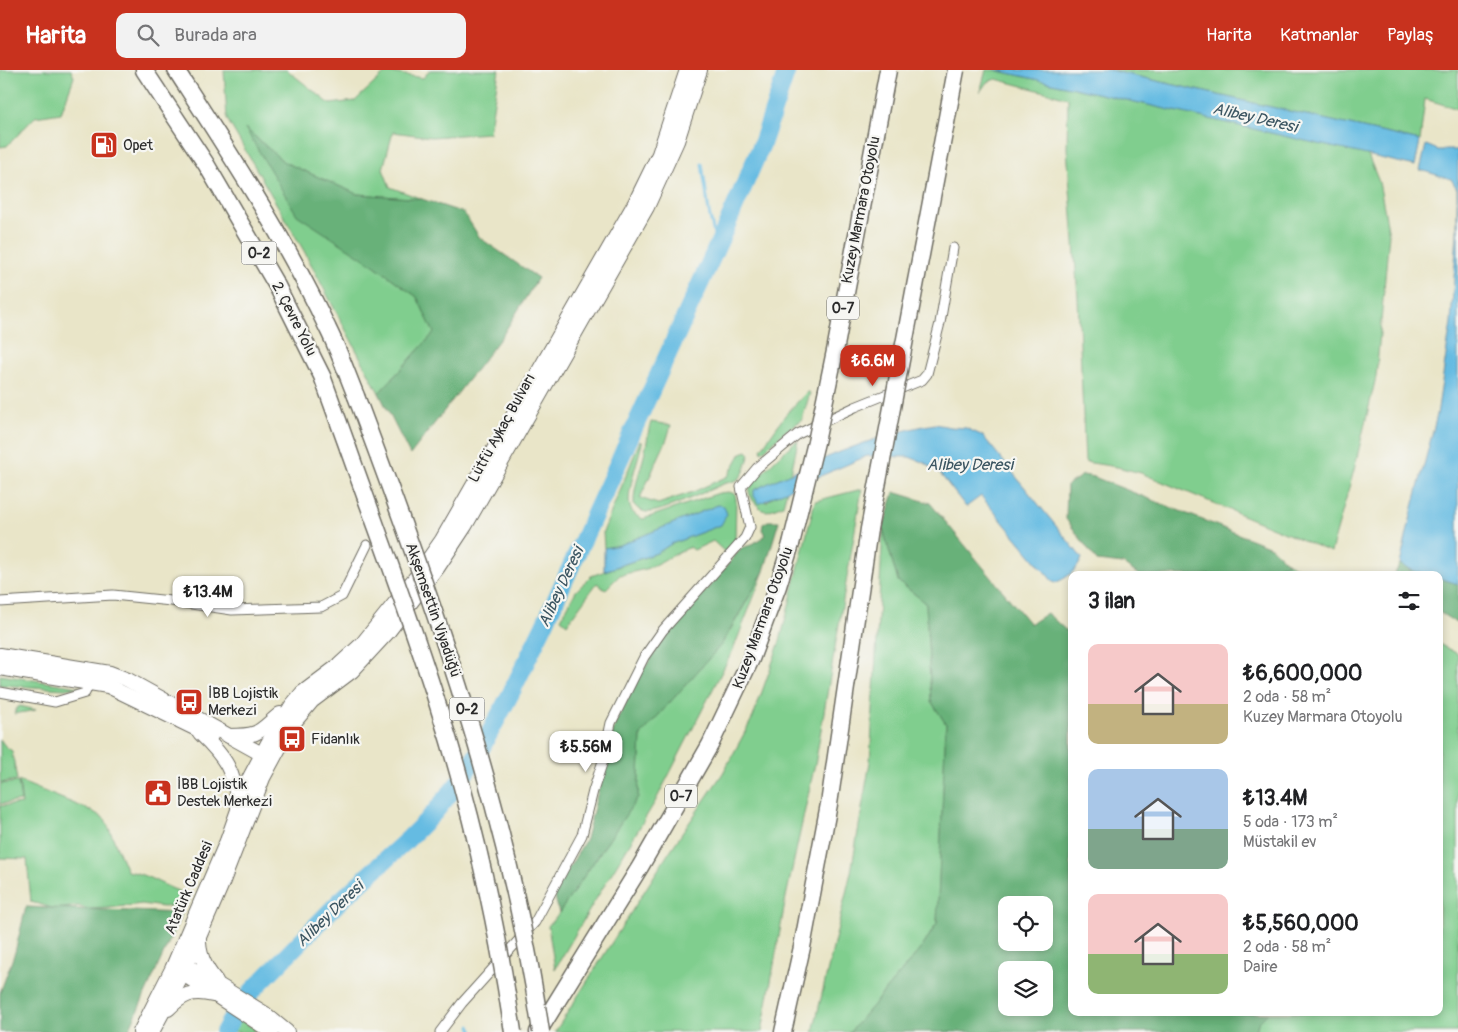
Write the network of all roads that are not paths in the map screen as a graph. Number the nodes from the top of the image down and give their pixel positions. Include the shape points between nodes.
1 (144, 70) edge
2 (176, 70) edge
3 (687, 70) edge
4 (700, 70) edge
5 (888, 70) edge
6 (956, 70) edge
7 (953, 248) dead end
8 (356, 396) joint
9 (348, 448) joint
10 (367, 545) dead end
11 (0, 602) edge
12 (0, 655) edge
13 (0, 668) edge
14 (91, 676) junction
15 (0, 692) edge
16 (292, 705) junction
17 (196, 729) junction
18 (228, 736) junction
19 (265, 761) junction
20 (238, 811) junction
21 (194, 934) junction
22 (180, 968) junction
23 (221, 994) junction
24 (160, 1016) junction
25 (266, 1023) edge
26 (140, 1032) edge
27 (152, 1032) edge
28 (287, 1032) edge
29 (440, 1032) edge
30 (513, 1032) edge
31 (539, 1032) edge
32 (784, 1032) edge

1 - 9 highway, 2. Çevre Yolu / O-2 via 206,164 277,286 322,376
2 - 8 highway, 2. Çevre Yolu / O-2 via 289,254 329,330
3 - 16 main road, Lütfü Aykaç Bulvarı via 651,172 454,522 416,577 362,644
4 - 19 main road, Lütfü Aykaç Bulvarı via 677,141 647,207 465,526 388,632 352,671 300,712
5 - 31 highway, Kuzey Marmara Otoyolu / O-7, bridge via 816,442 778,586 751,659 710,745
6 - 32 highway, bridge via 869,529 829,804
7 - 29 street via 927,374 922,380 798,434 776,450 745,481 741,487 750,527 745,538 663,630 644,657 611,723 582,835 535,922
8 - 31 highway, Akşemsettin Viyadüğü / O-2, bridge via 427,590 470,720 508,866 532,976
9 - 30 highway, Akşemsettin Viyadüğü / O-2, bridge via 415,636 454,758 500,947
10 - 11 street via 342,596 321,607 232,610 113,596
12 - 14 main road
13 - 14 main road
14 - 15 street via 85,693 55,702
14 - 17 main road
14 - 18 main road via 110,673 128,680
16 - 18 main road via 258,733
16 - 19 main road, Lütfü Aykaç Bulvarı
17 - 19 main road
17 - 20 main road via 223,757 235,786
18 - 19 main road
19 - 20 main road, Atatürk Caddesi via 249,779
19 - 21 main road, Atatürk Caddesi
20 - 21 main road, Atatürk Caddesi
21 - 22 main road, Atatürk Caddesi
21 - 23 main road via 202,959
22 - 23 main road
22 - 24 main road, Atatürk Caddesi
22 - 26 main road, Atatürk Caddesi
23 - 24 main road via 188,994
23 - 25 main road
24 - 27 main road, Atatürk Caddesi
25 - 28 main road

